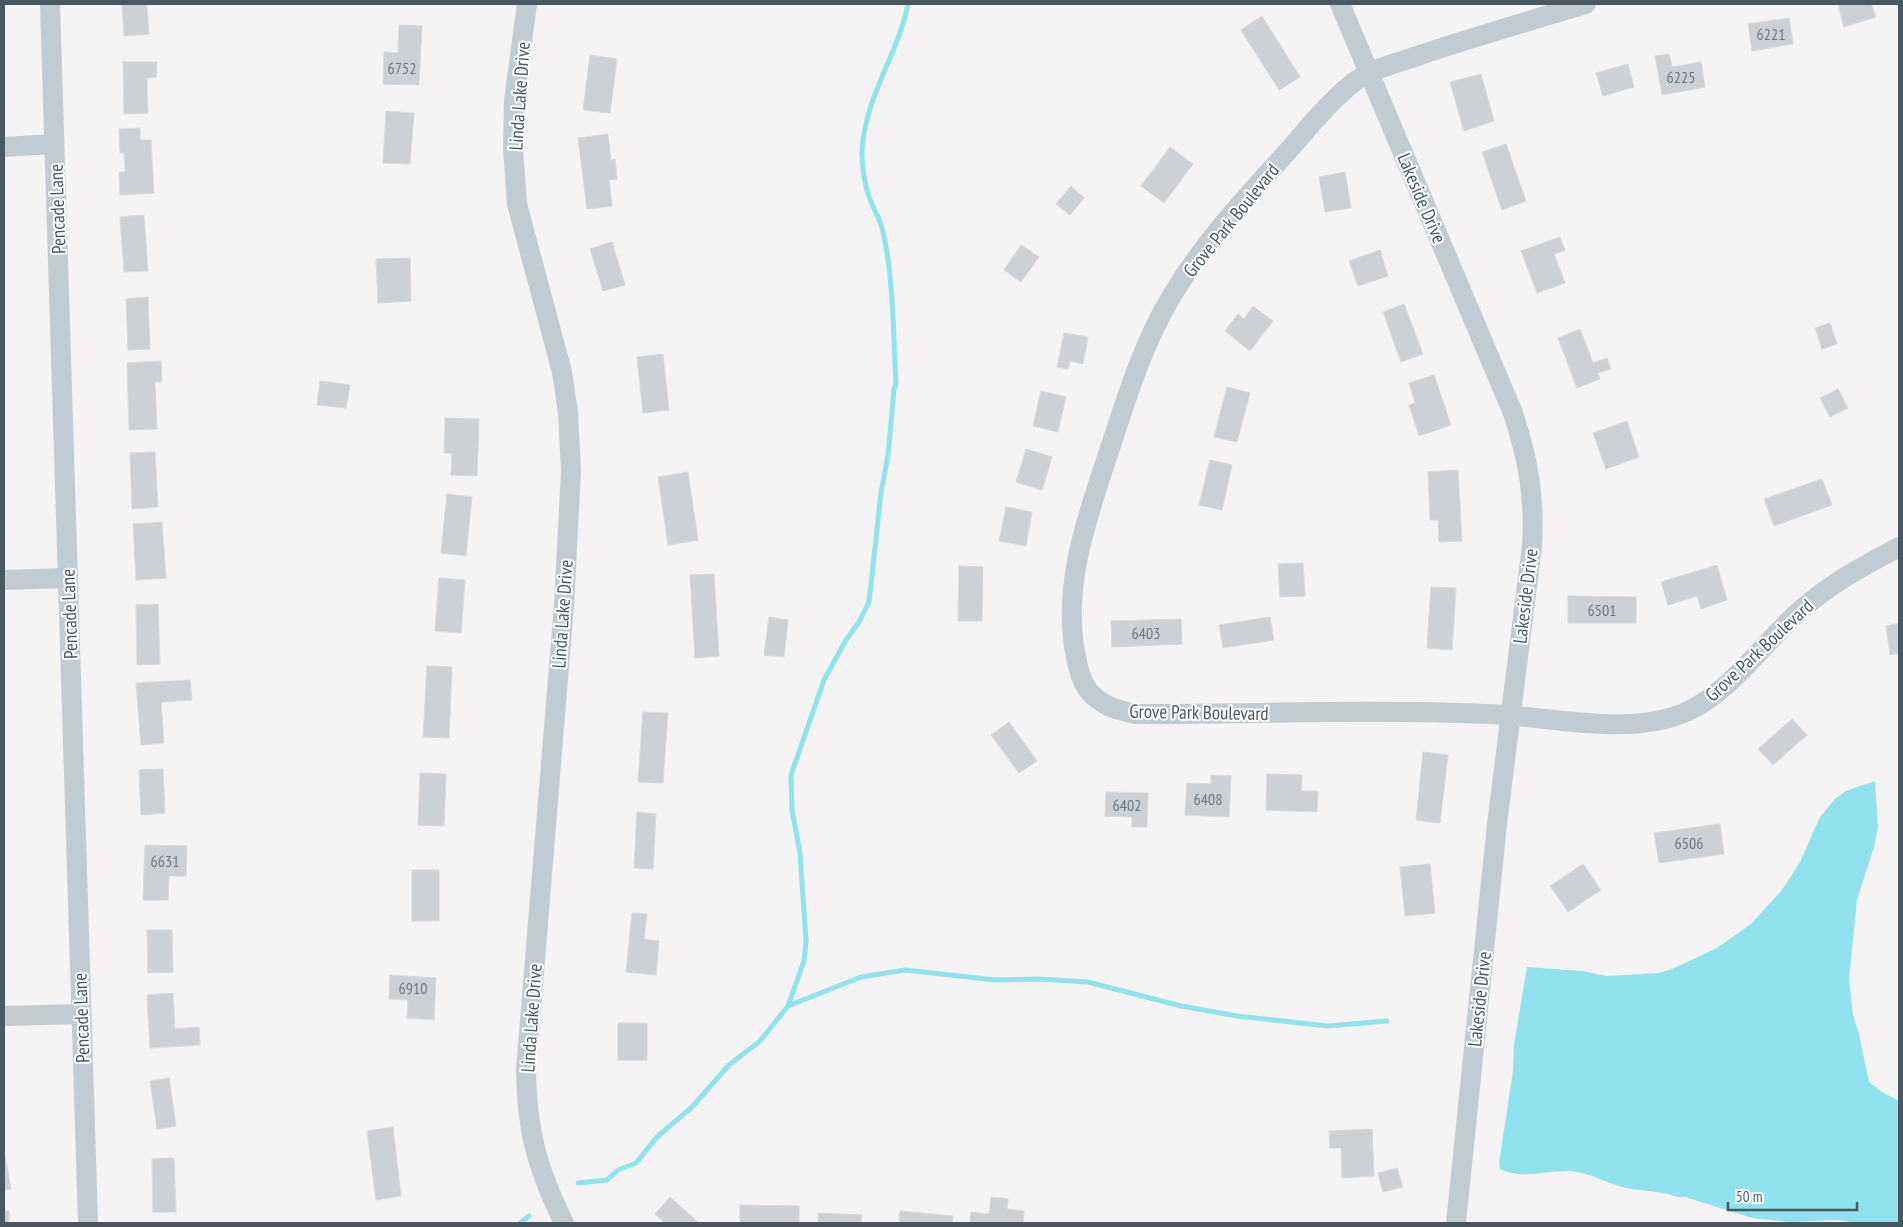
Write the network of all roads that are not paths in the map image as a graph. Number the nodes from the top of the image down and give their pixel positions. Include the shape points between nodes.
1 (50, 4) edge
2 (527, 4) edge
3 (1340, 4) edge
4 (1586, 4) edge
5 (1370, 74) junction
6 (54, 144) junction
7 (4, 147) edge
8 (1899, 547) edge
9 (68, 578) junction
10 (4, 580) edge
11 (1511, 716) junction
12 (81, 1014) junction
13 (4, 1016) edge
14 (88, 1223) edge
15 (564, 1223) edge
16 (1456, 1223) edge

1 - 6 street, Pencade Lane
2 - 15 street, Linda Lake Drive via 514,100 517,204 562,372 572,471 526,1070 526,1106 536,1159
3 - 5 street, Lakeside Drive
4 - 5 street, Grove Park Boulevard via 1485,34
5 - 11 street, Lakeside Drive via 1513,413 1531,480 1534,509 1532,546
5 - 11 street, Grove Park Boulevard via 1356,80 1337,97 1235,208 1201,252 1152,332 1124,404 1077,559 1071,616 1079,674 1098,700 1114,710 1136,714
6 - 7 street
6 - 9 street, Pencade Lane
8 - 11 street, Grove Park Boulevard via 1822,592 1717,692 1686,712 1637,723
9 - 10 street
9 - 12 street, Pencade Lane
11 - 16 street, Lakeside Drive
12 - 13 street
12 - 14 street, Pencade Lane

